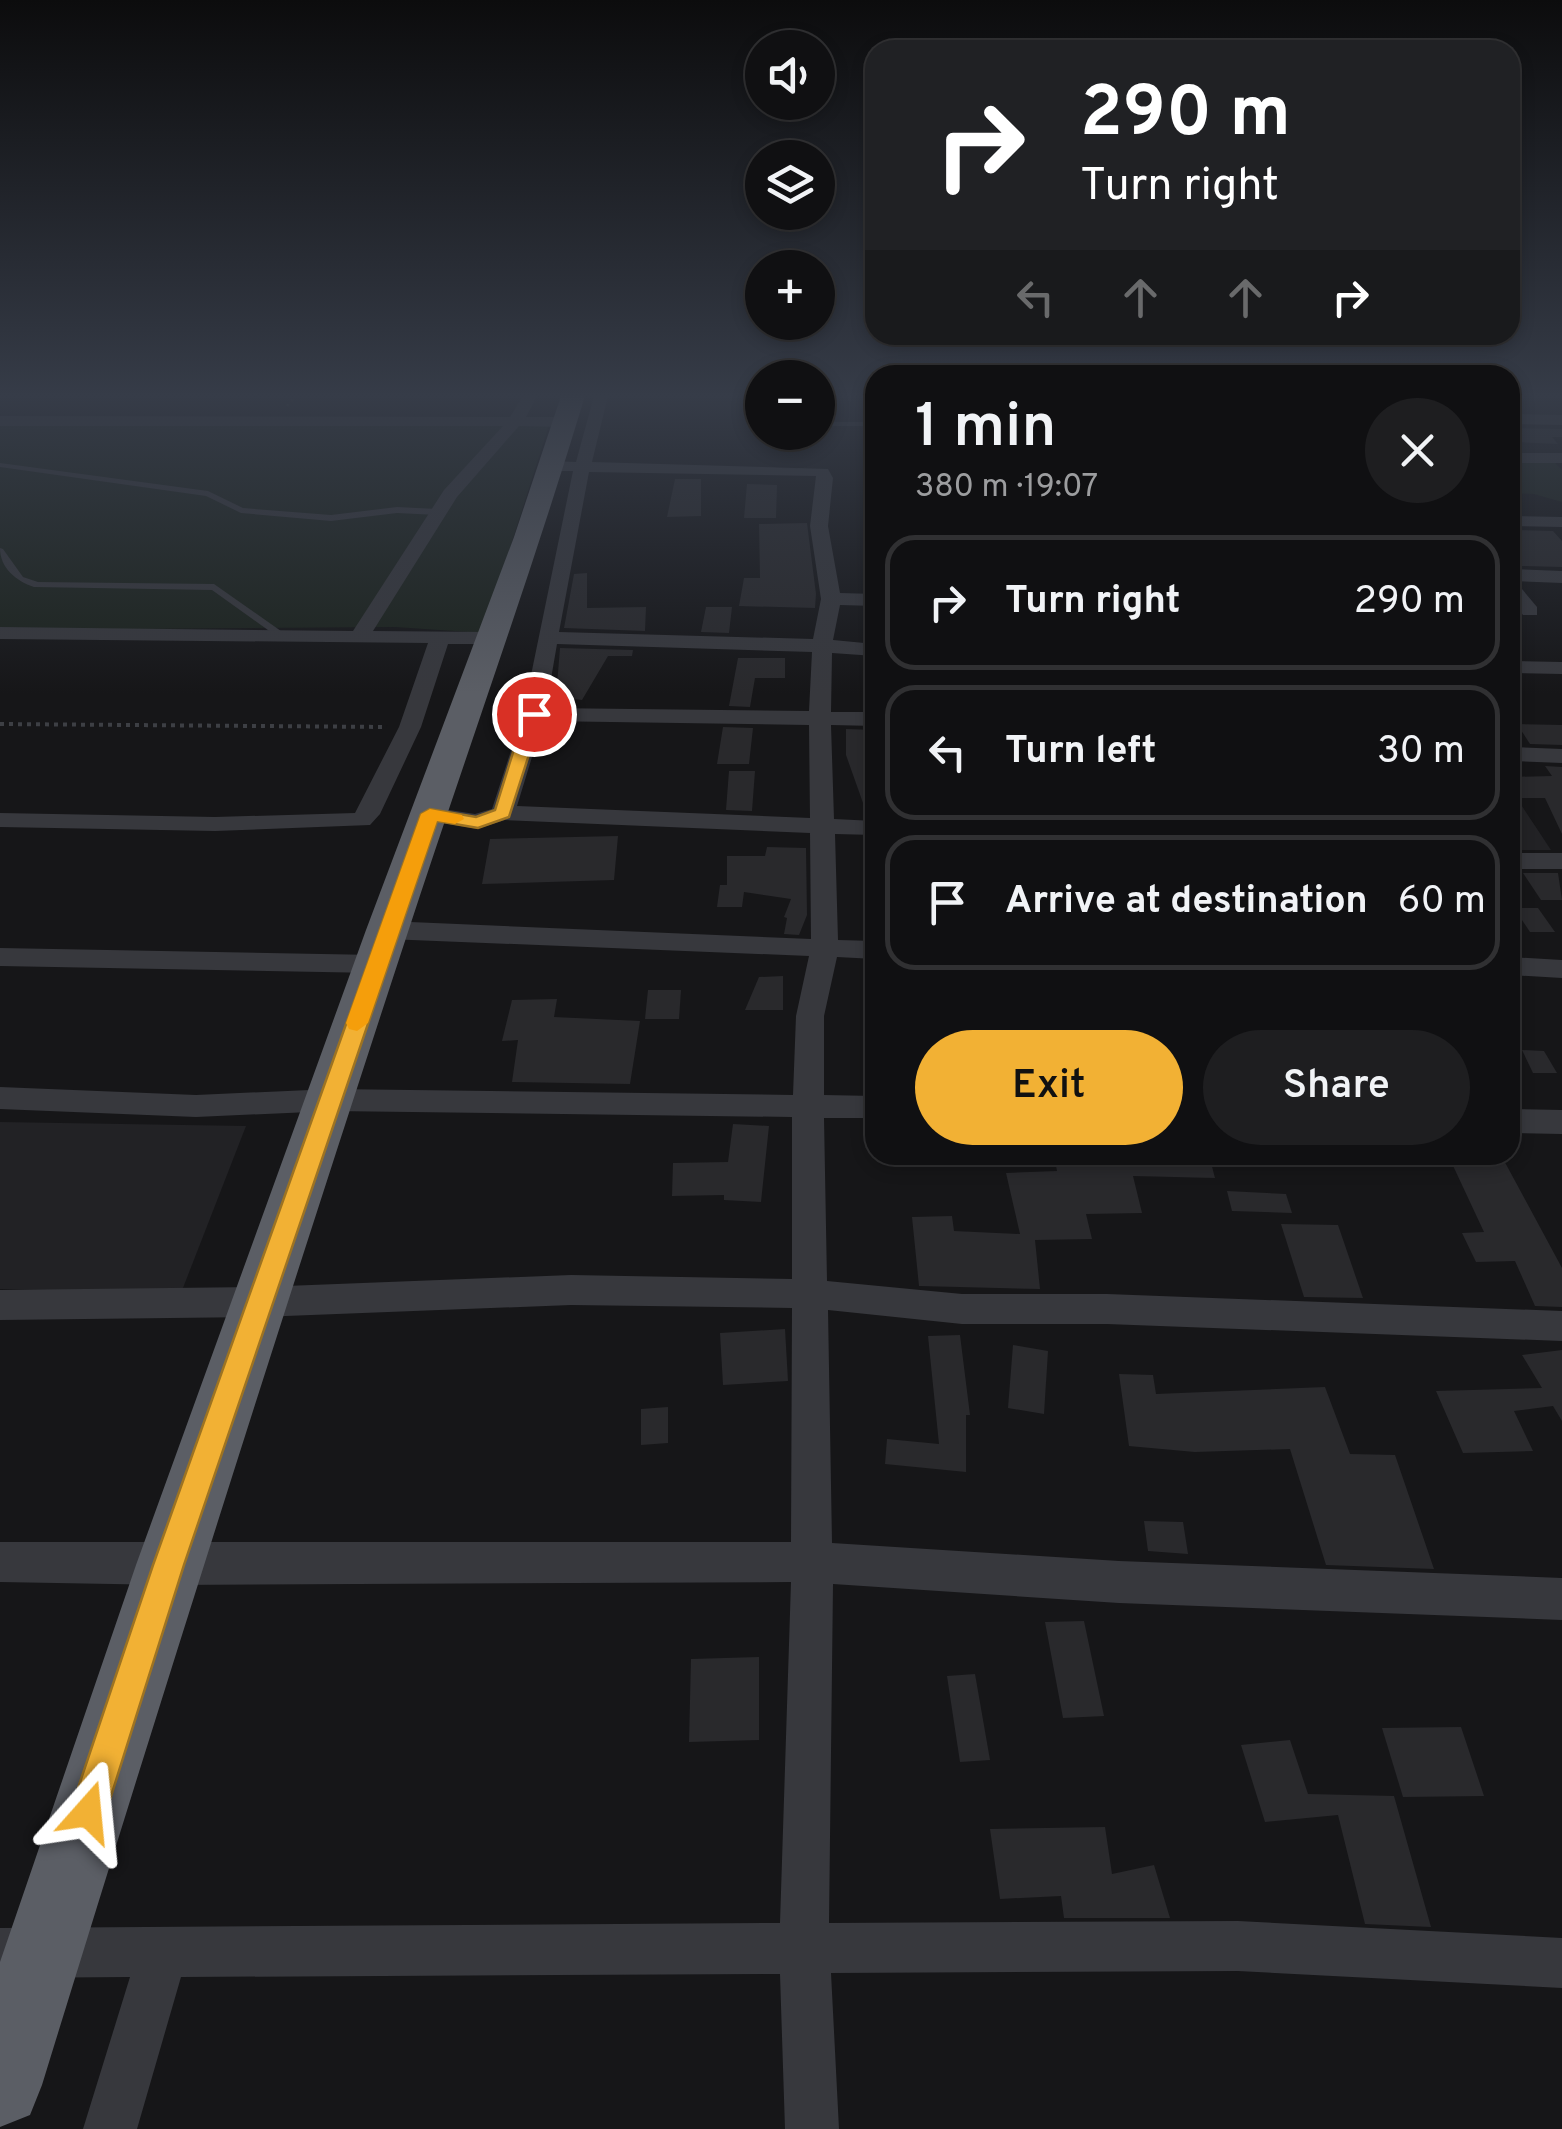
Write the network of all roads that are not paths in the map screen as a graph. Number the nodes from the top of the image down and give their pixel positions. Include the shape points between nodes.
1 (211, 495) edge
2 (459, 495) edge
3 (528, 495) edge
4 (570, 495) edge
5 (823, 495) edge
6 (436, 512) junction
7 (1520, 521) edge
8 (1562, 522) edge
9 (0, 550) edge
10 (1520, 575) edge
11 (1562, 577) edge
12 (831, 598) junction
13 (1520, 598) edge
14 (865, 600) edge
15 (1520, 610) edge
16 (0, 633) edge
17 (283, 636) junction
18 (359, 637) junction
19 (548, 637) junction
20 (466, 638) junction
21 (822, 644) junction
22 (865, 649) edge
23 (1520, 668) edge
24 (1562, 668) edge
25 (534, 714) junction
26 (820, 718) junction
27 (865, 720) edge
28 (1520, 754) edge
29 (1562, 756) edge
30 (503, 813) junction
31 (430, 814) junction
32 (0, 820) edge
33 (865, 828) edge
34 (825, 829) junction
35 (1520, 861) edge
36 (1562, 861) edge
37 (382, 947) junction
38 (825, 948) junction
39 (865, 950) edge
40 (0, 957) edge
41 (1520, 967) edge
42 (1562, 969) edge
43 (0, 1098) edge
44 (332, 1100) junction
45 (808, 1106) junction
46 (865, 1107) edge
47 (1520, 1122) edge
48 (1562, 1122) edge
49 (812, 1294) junction
50 (260, 1302) junction
51 (0, 1305) edge
52 (1562, 1326) edge
53 (0, 1562) edge
54 (812, 1562) junction
55 (169, 1565) junction
56 (1562, 1599) edge
57 (804, 1946) junction
58 (163, 1952) junction
59 (21, 1953) edge
60 (1562, 1963) edge
61 (0, 2085) edge
62 (110, 2129) edge
63 (812, 2129) edge

1 - 6 lane via 240,510 348,518
2 - 6 street
3 - 20 highway
4 - 19 street
5 - 12 street via 819,526
6 - 18 street
7 - 8 street
9 - 17 lane via 12,572 37,584 214,588
10 - 11 street
12 - 14 street
12 - 21 street
13 - 15 street via 1530,610
16 - 17 street
17 - 18 street
18 - 20 street
19 - 21 street
19 - 25 street
20 - 31 highway
20 - 32 street via 410,728 368,814 350,823
21 - 22 street
21 - 26 street
23 - 24 street
25 - 26 street
25 - 30 street
26 - 27 street
26 - 34 street
28 - 29 street
30 - 31 street via 478,822
30 - 34 street
31 - 37 highway
33 - 34 street
34 - 38 street
35 - 36 street
37 - 38 street
37 - 40 street
37 - 44 highway
38 - 39 street
38 - 45 street via 810,1016
41 - 42 street
43 - 44 street via 196,1106
44 - 45 street
44 - 50 highway
45 - 46 street
45 - 49 street
47 - 48 street
49 - 50 street via 570,1290
49 - 52 street via 962,1309
49 - 54 street
50 - 51 street
50 - 55 highway
53 - 55 street
54 - 55 street
54 - 56 street
54 - 57 street
55 - 59 highway
57 - 58 street
57 - 60 street via 1238,1946
57 - 63 street
58 - 59 street
58 - 62 street
59 - 61 highway

